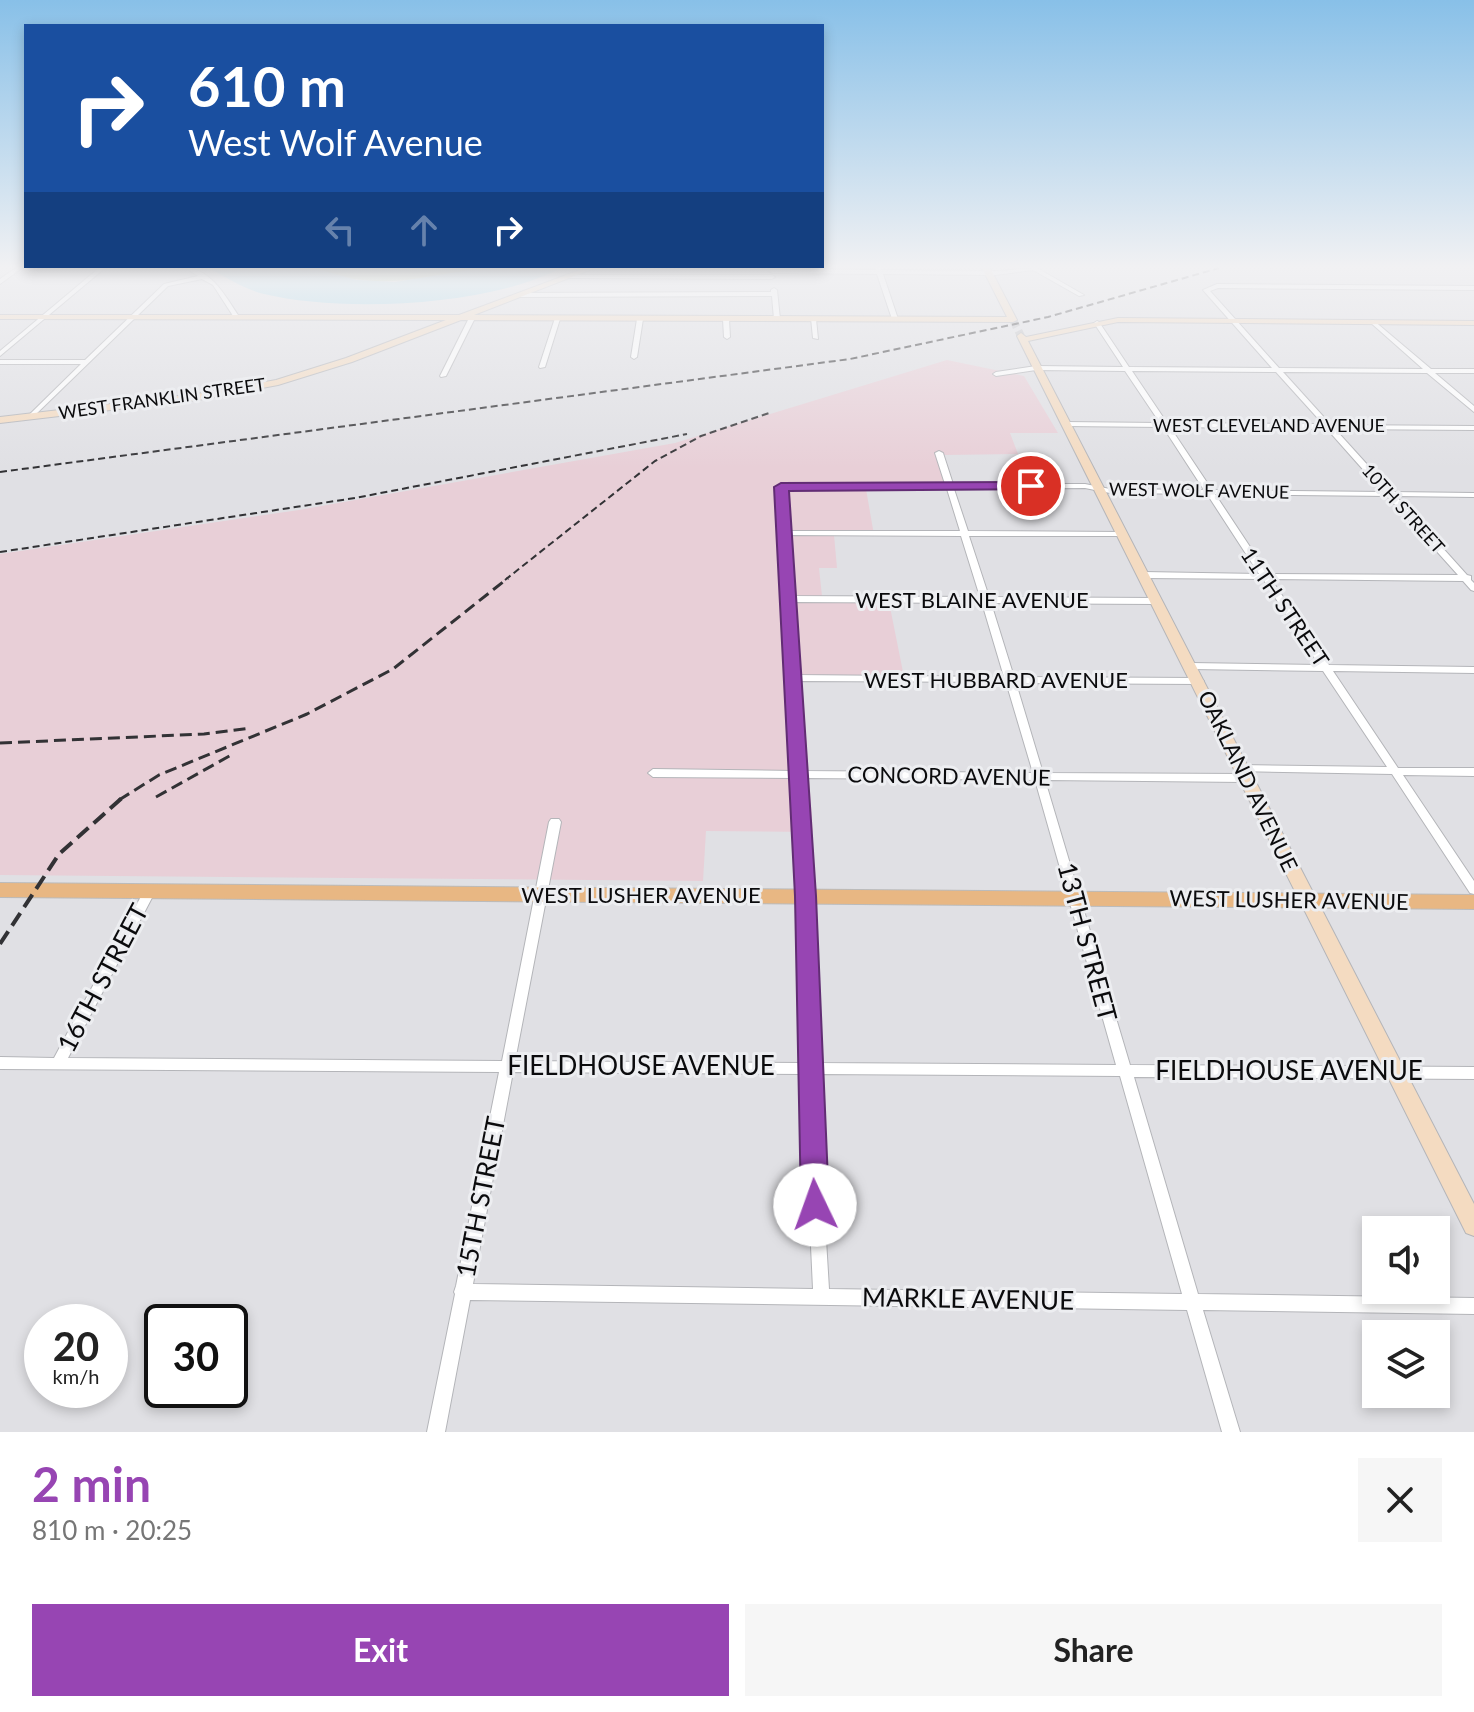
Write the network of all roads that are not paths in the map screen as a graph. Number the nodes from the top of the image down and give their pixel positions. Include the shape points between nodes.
1 (22, 335) edge
2 (115, 335) edge
3 (414, 335) edge
4 (464, 335) edge
5 (552, 335) edge
6 (638, 335) edge
7 (815, 335) edge
8 (1038, 335) tunnel mouth
9 (1105, 335) edge
10 (1246, 335) edge
11 (1388, 335) edge
12 (816, 338) dead end
13 (0, 354) edge
14 (634, 357) dead end
15 (0, 362) edge
16 (87, 362) junction
17 (542, 367) dead end
18 (1036, 368) junction
19 (1127, 368) junction
20 (1278, 369) junction
21 (1429, 371) junction
22 (1474, 371) edge
23 (996, 374) dead end
24 (443, 376) dead end
25 (1474, 410) edge
26 (31, 416) junction
27 (0, 420) edge
28 (1065, 424) junction
29 (1166, 425) junction
30 (1329, 427) junction
31 (1474, 428) edge
32 (939, 453) dead end
33 (950, 486) junction
34 (1098, 489) junction
35 (1208, 492) junction
36 (1389, 494) junction
37 (1474, 495) edge
38 (962, 532) junction
39 (784, 533) junction
40 (1122, 534) junction
41 (1144, 575) junction
42 (1266, 576) junction
43 (1469, 578) edge
44 (1474, 588) edge
45 (788, 599) junction
46 (983, 600) junction
47 (1156, 601) junction
48 (1191, 666) junction
49 (1326, 668) junction
50 (1474, 670) edge
51 (793, 678) junction
52 (1009, 680) junction
53 (1199, 681) junction
54 (1394, 771) junction
55 (1474, 772) edge
56 (653, 773) dead end
57 (1242, 773) junction
58 (799, 775) junction
59 (1038, 777) junction
60 (555, 822) dead end
61 (0, 890) edge
62 (1474, 890) edge
63 (149, 892) junction
64 (540, 894) junction
65 (806, 896) junction
66 (1074, 898) junction
67 (1307, 900) junction
68 (1474, 902) edge
69 (0, 1063) edge
70 (58, 1063) junction
71 (508, 1066) junction
72 (809, 1066) junction
73 (1123, 1070) junction
74 (1394, 1072) junction
75 (1474, 1073) edge
76 (1474, 1226) edge
77 (462, 1292) junction
78 (821, 1296) junction
79 (1192, 1304) junction
80 (1474, 1306) edge
81 (436, 1432) edge
82 (1231, 1432) edge

1 - 13 street
2 - 16 street
3 - 26 street, WEST FRANKLIN STREET via 278,382
4 - 24 street
5 - 17 street
6 - 14 street
7 - 12 street
8 - 18 street, OAKLAND AVENUE via 1022,338
9 - 19 street, 11TH STREET
10 - 20 street, 10TH STREET
11 - 21 street
15 - 16 street
16 - 26 street
18 - 19 street
18 - 23 street
18 - 28 street, OAKLAND AVENUE
19 - 20 street
19 - 29 street, 11TH STREET
20 - 21 street
20 - 30 street, 10TH STREET
21 - 22 street
21 - 25 street
26 - 27 street, WEST FRANKLIN STREET
28 - 29 street, WEST CLEVELAND AVENUE
28 - 34 street, OAKLAND AVENUE
29 - 30 street, WEST CLEVELAND AVENUE
29 - 35 street, 11TH STREET
30 - 31 street, WEST CLEVELAND AVENUE
30 - 36 street, 10TH STREET
32 - 33 street, 13TH STREET
33 - 34 street, WEST WOLF AVENUE
33 - 38 street, 13TH STREET
33 - 39 street, WEST WOLF AVENUE via 781,487
34 - 35 street, WEST WOLF AVENUE
34 - 40 street, OAKLAND AVENUE
35 - 36 street, WEST WOLF AVENUE
35 - 42 street, 11TH STREET
36 - 37 street, WEST WOLF AVENUE
36 - 43 street, 10TH STREET
38 - 39 street
38 - 40 street
38 - 46 street, 13TH STREET
39 - 45 street
40 - 41 street, OAKLAND AVENUE
41 - 42 street
41 - 47 street, OAKLAND AVENUE
42 - 43 street
42 - 49 street, 11TH STREET
43 - 44 street, 10TH STREET
45 - 46 street, WEST BLAINE AVENUE
45 - 51 street
46 - 47 street, WEST BLAINE AVENUE
46 - 52 street, 13TH STREET
47 - 48 street, OAKLAND AVENUE
48 - 49 street
48 - 53 street, OAKLAND AVENUE
49 - 50 street
49 - 54 street, 11TH STREET
51 - 52 street, WEST HUBBARD AVENUE
51 - 58 street
52 - 53 street, WEST HUBBARD AVENUE
52 - 59 street, 13TH STREET
53 - 57 street, OAKLAND AVENUE
54 - 55 street, CONCORD AVENUE
54 - 57 street, CONCORD AVENUE
54 - 62 street, 11TH STREET
56 - 58 street, CONCORD AVENUE
57 - 59 street, CONCORD AVENUE
57 - 67 street, OAKLAND AVENUE
58 - 59 street, CONCORD AVENUE
58 - 65 street
59 - 66 street, 13TH STREET
60 - 64 street, 15TH STREET
61 - 63 main road, WEST LUSHER AVENUE
63 - 64 main road, WEST LUSHER AVENUE
63 - 70 street, 16TH STREET
64 - 65 main road, WEST LUSHER AVENUE
64 - 71 street, 15TH STREET
65 - 66 main road, WEST LUSHER AVENUE
65 - 72 street
66 - 67 main road, WEST LUSHER AVENUE
66 - 73 street, 13TH STREET
67 - 68 main road, WEST LUSHER AVENUE
67 - 74 street, OAKLAND AVENUE
69 - 70 street, FIELDHOUSE AVENUE
70 - 71 street, FIELDHOUSE AVENUE
71 - 72 street, FIELDHOUSE AVENUE
71 - 77 street, 15TH STREET
72 - 73 street, FIELDHOUSE AVENUE
72 - 78 street
73 - 74 street, FIELDHOUSE AVENUE
73 - 79 street, 13TH STREET
74 - 75 street, FIELDHOUSE AVENUE
74 - 76 street, OAKLAND AVENUE
77 - 78 street, MARKLE AVENUE
77 - 81 street, 15TH STREET
78 - 79 street, MARKLE AVENUE
79 - 80 street, MARKLE AVENUE
79 - 82 street, 13TH STREET

